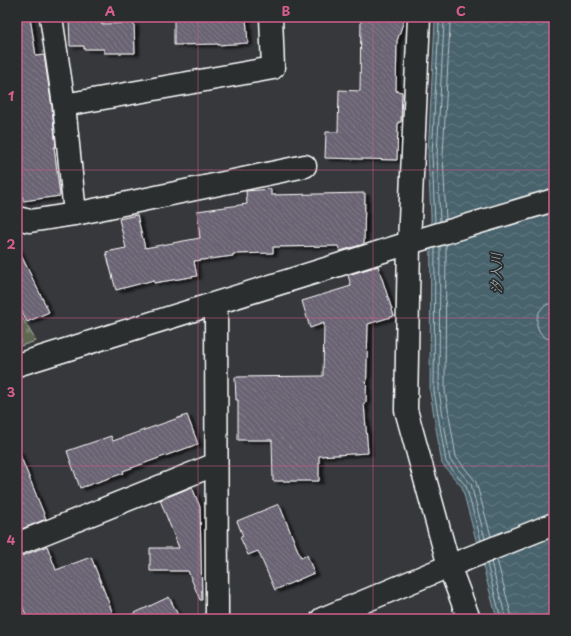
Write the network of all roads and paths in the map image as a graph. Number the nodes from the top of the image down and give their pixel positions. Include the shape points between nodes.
1 (51, 17) edge
2 (271, 17) edge
3 (420, 17) edge
4 (64, 105) junction
5 (305, 166) dead end
6 (554, 200) edge
7 (75, 214) junction
8 (17, 218) edge
9 (409, 243) junction
10 (216, 303) junction
11 (17, 365) edge
12 (216, 464) junction
13 (554, 524) edge
14 (17, 544) edge
15 (449, 566) junction
16 (217, 619) edge
17 (322, 619) edge
18 (469, 619) edge

1 - 4 street
2 - 4 street via 273,68
3 - 9 street
4 - 7 street
5 - 7 street
6 - 9 street
7 - 8 street via 30,221
9 - 10 street
9 - 15 street via 406,410
10 - 11 street
10 - 12 street
12 - 14 street
12 - 16 street
13 - 15 street
15 - 17 street
15 - 18 street

